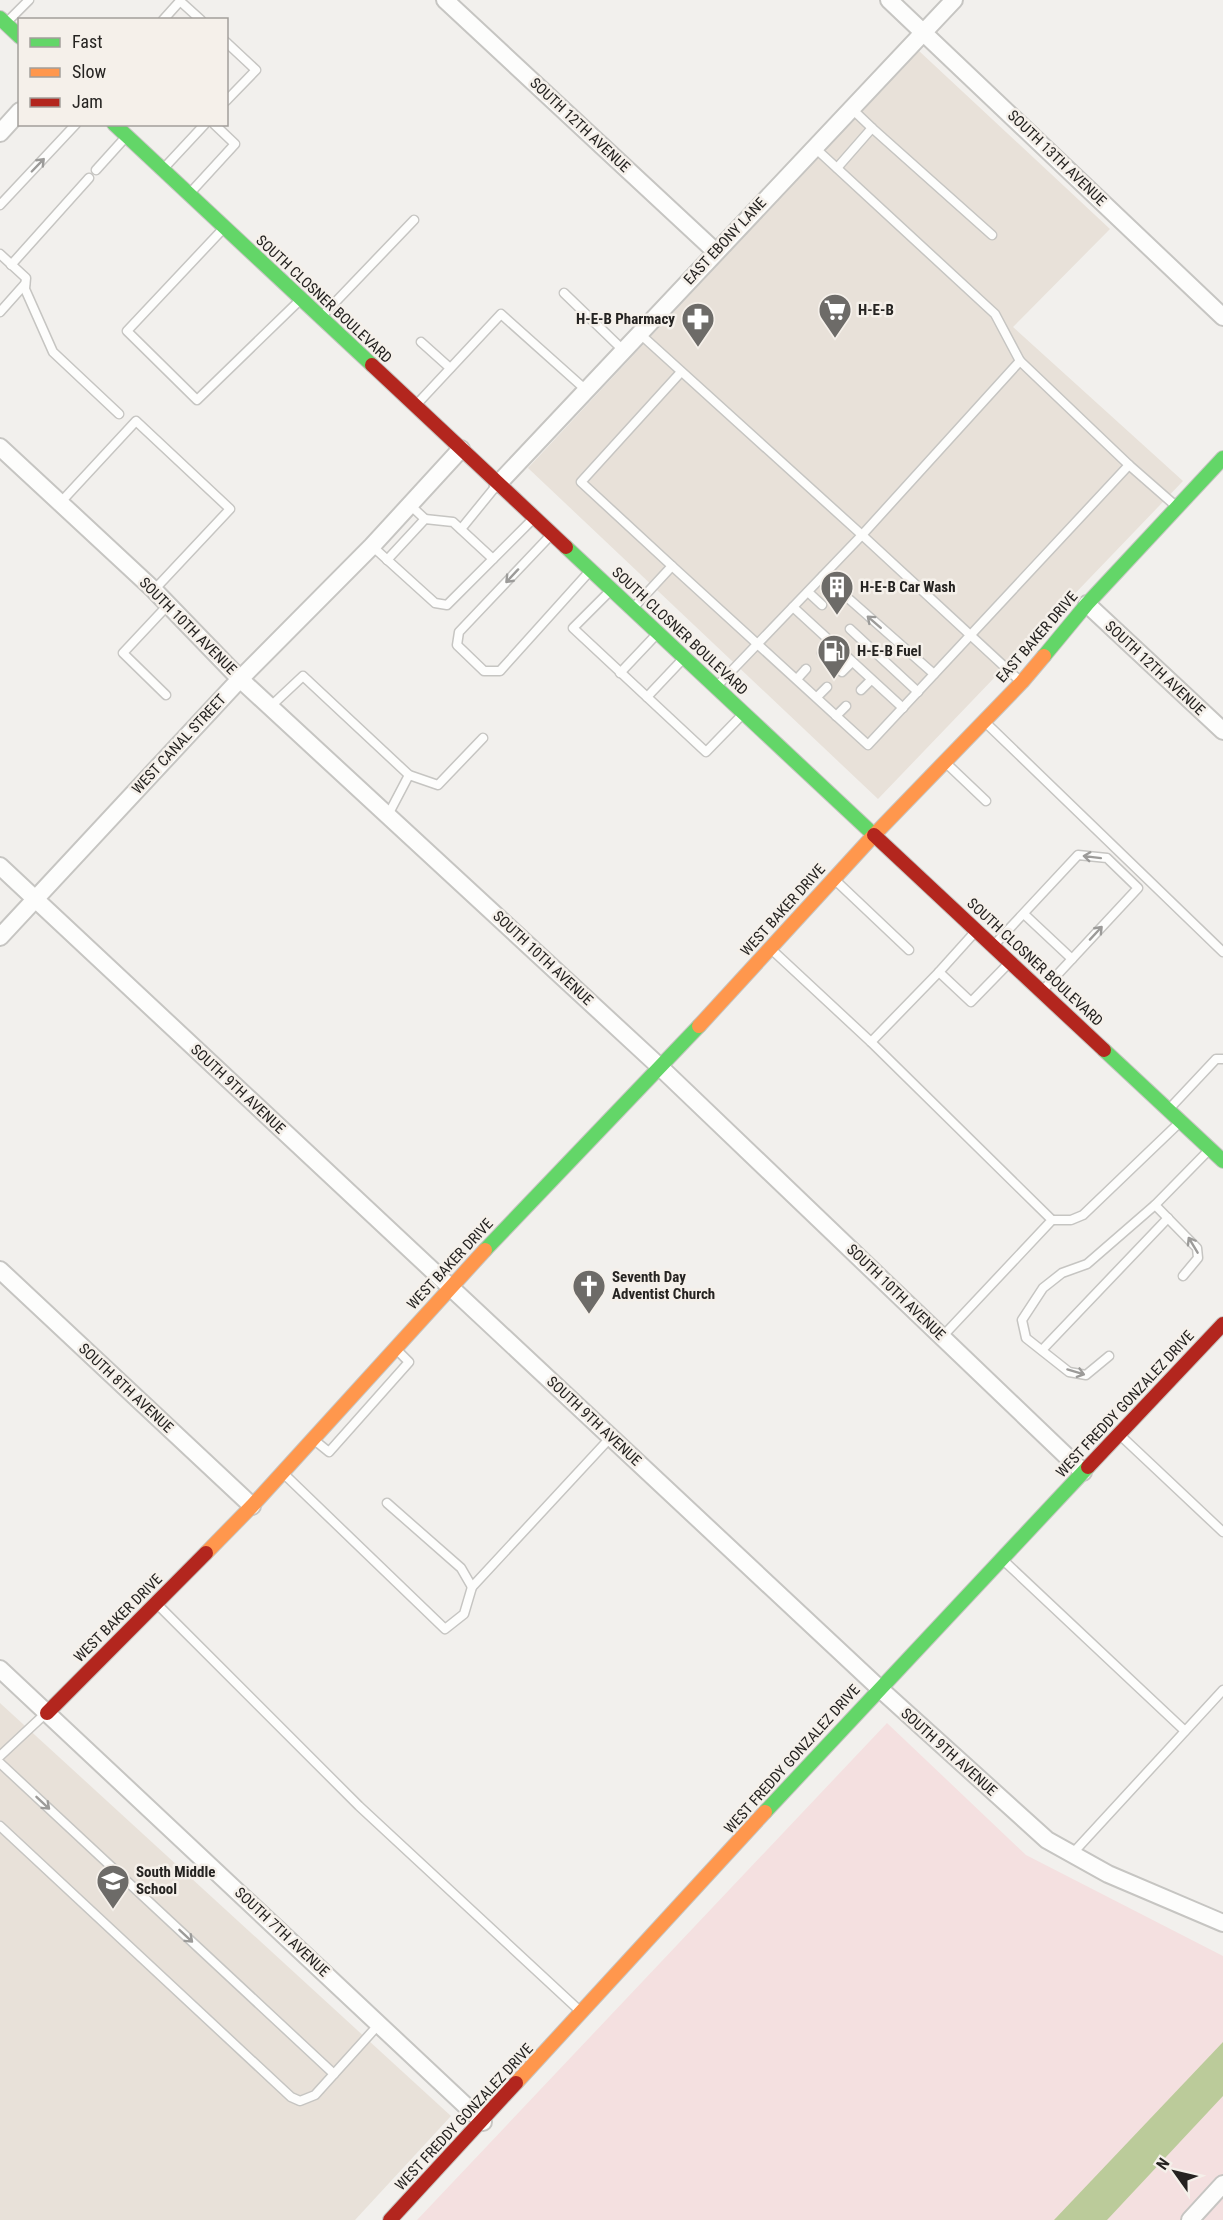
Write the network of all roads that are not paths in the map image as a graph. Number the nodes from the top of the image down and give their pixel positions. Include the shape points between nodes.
1 (29, 0) edge
2 (889, 0) edge
3 (954, 0) edge
4 (451, 2) edge
5 (165, 18) edge
6 (199, 18) edge
7 (3, 21) edge
8 (924, 31) junction
9 (18, 34) edge
10 (228, 44) edge
11 (228, 100) edge
12 (851, 108) junction
13 (18, 113) edge
14 (74, 126) edge
15 (203, 126) edge
16 (216, 126) edge
17 (2, 127) edge
18 (872, 128) junction
19 (124, 130) edge
20 (814, 147) junction
21 (837, 168) junction
22 (96, 170) dead end
23 (162, 170) junction
24 (89, 178) dead end
25 (188, 194) junction
26 (0, 205) edge
27 (414, 220) dead end
28 (224, 228) junction
29 (992, 235) dead end
30 (715, 251) junction
31 (0, 254) edge
32 (11, 265) junction
33 (25, 284) junction
34 (564, 293) dead end
35 (301, 299) junction
36 (0, 312) edge
37 (1223, 317) edge
38 (321, 318) junction
39 (639, 333) junction
40 (421, 342) dead end
41 (623, 350) junction
42 (1020, 362) junction
43 (450, 368) junction
44 (681, 372) junction
45 (586, 390) junction
46 (415, 406) junction
47 (119, 414) dead end
48 (0, 447) edge
49 (461, 449) junction
50 (1223, 458) edge
51 (1129, 465) junction
52 (498, 484) junction
53 (60, 503) junction
54 (410, 505) junction
55 (1177, 507) junction
56 (534, 517) junction
57 (425, 519) junction
58 (461, 529) junction
59 (552, 534) junction
60 (862, 535) junction
61 (372, 546) junction
62 (493, 559) junction
63 (387, 560) junction
64 (672, 566) junction
65 (591, 571) junction
66 (823, 576) junction
67 (154, 590) junction
68 (612, 590) junction
69 (808, 592) junction
70 (822, 604) dead end
71 (1087, 604) junction
72 (168, 605) junction
73 (793, 608) junction
74 (632, 609) junction
75 (850, 629) dead end
76 (658, 633) junction
77 (971, 636) junction
78 (758, 643) junction
79 (832, 643) junction
80 (822, 653) dead end
81 (684, 657) junction
82 (852, 662) junction
83 (806, 669) dead end
84 (842, 672) dead end
85 (620, 673) junction
86 (934, 674) junction
87 (240, 679) junction
88 (797, 679) junction
89 (871, 680) junction
90 (1022, 682) junction
91 (716, 687) junction
92 (827, 687) dead end
93 (861, 690) dead end
94 (918, 692) junction
95 (166, 695) dead end
96 (647, 698) junction
97 (817, 698) junction
98 (271, 706) junction
99 (846, 706) dead end
100 (903, 708) junction
101 (744, 713) junction
102 (836, 716) junction
103 (984, 721) junction
104 (1223, 731) edge
105 (483, 738) dead end
106 (945, 762) junction
107 (409, 776) junction
108 (986, 801) dead end
109 (388, 815) junction
110 (874, 835) junction
111 (0, 866) edge
112 (834, 879) junction
113 (35, 899) junction
114 (1024, 914) junction
115 (976, 930) junction
116 (0, 937) edge
117 (994, 946) junction
118 (770, 948) junction
119 (909, 950) dead end
120 (1223, 952) edge
121 (1072, 959) junction
122 (1010, 962) junction
123 (939, 972) junction
124 (1042, 991) junction
125 (871, 1042) junction
126 (1223, 1059) edge
127 (661, 1068) junction
128 (1169, 1110) junction
129 (1181, 1121) junction
130 (1211, 1149) junction
131 (1223, 1161) edge
132 (1155, 1205) junction
133 (1168, 1218) junction
134 (1052, 1220) junction
135 (0, 1270) edge
136 (1183, 1275) dead end
137 (450, 1286) junction
138 (1223, 1324) edge
139 (942, 1337) junction
140 (395, 1348) junction
141 (1042, 1350) junction
142 (1109, 1356) dead end
143 (1119, 1434) junction
144 (611, 1437) junction
145 (313, 1439) junction
146 (282, 1472) junction
147 (1083, 1472) junction
148 (387, 1503) dead end
149 (252, 1506) junction
150 (1223, 1532) edge
151 (1002, 1558) junction
152 (472, 1587) junction
153 (157, 1604) junction
154 (0, 1669) edge
155 (879, 1688) junction
156 (1223, 1690) edge
157 (47, 1713) junction
158 (1185, 1731) junction
159 (0, 1756) edge
160 (0, 1763) edge
161 (0, 1826) edge
162 (1072, 1854) junction
163 (1223, 1923) edge
164 (582, 2013) junction
165 (380, 2023) junction
166 (334, 2074) junction
167 (483, 2122) junction
168 (1223, 2184) edge
169 (390, 2220) edge
170 (1190, 2220) edge

1 - 7 lane
2 - 8 street, SOUTH 13TH AVENUE
3 - 8 street, EAST EBONY LANE
4 - 30 street, SOUTH 12TH AVENUE
5 - 6 lane via 180,1
7 - 9 main road
8 - 12 street, EAST EBONY LANE
8 - 37 street, SOUTH 13TH AVENUE
10 - 11 lane via 256,70
12 - 18 lane
12 - 20 street, EAST EBONY LANE
13 - 17 street
26 -> 14 lane
15 - 23 lane
16 - 25 lane via 235,144
18 - 21 lane
18 - 29 lane
19 - 22 lane
19 - 23 main road, SOUTH CLOSNER BOULEVARD
20 - 21 lane
20 - 30 street, EAST EBONY LANE
21 - 42 lane via 995,314
23 - 25 main road, SOUTH CLOSNER BOULEVARD
24 - 32 lane
25 - 28 main road, SOUTH CLOSNER BOULEVARD
27 - 38 lane
28 - 35 main road, SOUTH CLOSNER BOULEVARD
28 - 35 lane via 127,331 197,400
30 - 39 street, EAST EBONY LANE
31 - 32 lane
32 - 33 lane via 26,278
33 - 36 lane
33 - 47 lane via 53,352
34 - 41 lane
35 - 38 main road, SOUTH CLOSNER BOULEVARD
38 - 46 main road, SOUTH CLOSNER BOULEVARD
39 - 41 street, EAST EBONY LANE
39 - 44 lane
40 - 43 lane
41 - 45 street, EAST EBONY LANE
42 - 51 lane
42 - 60 lane
43 - 45 lane via 501,314
43 - 46 lane
44 - 60 lane
44 - 64 lane via 581,482
45 - 52 street, EAST EBONY LANE
46 - 49 main road, SOUTH CLOSNER BOULEVARD
48 - 53 street, SOUTH 10TH AVENUE
49 - 52 main road, SOUTH CLOSNER BOULEVARD
49 - 54 street, WEST CANAL STREET
50 - 55 main road, EAST BAKER DRIVE
51 - 55 lane
51 - 77 lane
52 - 56 main road, SOUTH CLOSNER BOULEVARD
52 - 58 lane
53 - 67 street, SOUTH 10TH AVENUE
53 - 67 lane via 136,421 230,509
54 - 57 lane
54 - 61 street, WEST CANAL STREET
55 - 71 main road, EAST BAKER DRIVE
56 - 59 main road, SOUTH CLOSNER BOULEVARD
56 - 62 lane
57 - 58 lane via 453,522
57 - 63 lane
58 - 62 lane
59 - 65 main road, SOUTH CLOSNER BOULEVARD
59 -> 65 lane via 459,632 457,645 484,671 500,671
60 - 66 lane
60 - 77 lane
61 - 63 lane
61 - 87 street, WEST CANAL STREET
62 - 63 lane via 447,605 440,605
64 - 74 lane
64 - 78 lane
65 - 68 main road, SOUTH CLOSNER BOULEVARD
66 - 69 lane
86 -> 66 lane
67 - 72 street, SOUTH 10TH AVENUE
68 - 74 main road, SOUTH CLOSNER BOULEVARD
68 - 85 lane via 573,628
69 - 70 lane
69 - 73 lane
71 - 90 main road, EAST BAKER DRIVE
71 - 104 street, SOUTH 12TH AVENUE
72 - 87 street, SOUTH 10TH AVENUE
72 - 95 lane via 123,653
73 - 78 lane
73 - 79 lane
74 - 76 main road, SOUTH CLOSNER BOULEVARD
75 - 94 lane
76 - 81 main road, SOUTH CLOSNER BOULEVARD
76 - 85 lane
77 - 86 lane
77 - 90 lane
78 - 88 lane
78 - 91 lane
79 - 80 lane
79 - 82 lane
81 - 91 main road, SOUTH CLOSNER BOULEVARD
81 - 96 lane
82 - 84 lane
82 - 89 lane
83 - 88 lane
85 - 96 lane
86 - 94 lane
87 - 98 street, SOUTH 10TH AVENUE
87 - 113 street, WEST CANAL STREET
88 - 97 lane
89 - 93 lane
89 - 100 lane
90 - 103 main road, EAST BAKER DRIVE
91 - 101 main road, SOUTH CLOSNER BOULEVARD
92 - 97 lane
94 - 100 lane
96 - 101 lane via 706,752
97 - 102 lane
98 - 107 lane via 303,676
98 - 109 street, SOUTH 10TH AVENUE
99 - 102 lane
100 - 102 lane via 868,745
101 - 110 main road, SOUTH CLOSNER BOULEVARD
103 - 106 main road, EAST BAKER DRIVE
103 - 120 lane
105 - 107 lane via 438,785
106 - 108 lane
106 - 110 main road, EAST BAKER DRIVE
107 - 109 lane
109 - 127 street, SOUTH 10TH AVENUE
110 - 112 main road, WEST BAKER DRIVE
110 - 115 main road, SOUTH CLOSNER BOULEVARD
111 - 113 street, SOUTH 9TH AVENUE
112 - 118 main road, WEST BAKER DRIVE
112 - 119 lane
113 - 116 street, WEST CANAL STREET
113 - 137 street, SOUTH 9TH AVENUE
114 - 117 lane
114 - 121 lane
121 -> 114 lane via 1138,888 1107,858 1078,855
115 - 117 main road, SOUTH CLOSNER BOULEVARD
115 - 123 lane
117 - 122 main road, SOUTH CLOSNER BOULEVARD
118 - 125 lane
118 - 127 main road, WEST BAKER DRIVE
121 - 124 lane
122 - 123 lane via 971,1002
122 - 124 main road, SOUTH CLOSNER BOULEVARD
123 - 125 lane
124 - 128 main road, SOUTH CLOSNER BOULEVARD
125 - 134 lane
126 - 128 lane via 1216,1059
127 - 137 main road, WEST BAKER DRIVE
127 - 139 street, SOUTH 10TH AVENUE
128 - 129 main road, SOUTH CLOSNER BOULEVARD
129 - 130 main road, SOUTH CLOSNER BOULEVARD
129 - 134 lane via 1083,1215 1071,1220
130 - 131 main road, SOUTH CLOSNER BOULEVARD
130 - 132 lane
132 - 133 lane
132 - 141 lane via 1087,1264 1062,1272 1036,1296 1022,1320 1026,1338
136 -> 133 lane via 1198,1258 1197,1248
133 - 141 lane
134 - 139 lane
135 - 149 street, SOUTH 8TH AVENUE
137 - 140 main road, WEST BAKER DRIVE
137 - 144 street, SOUTH 9TH AVENUE
138 - 143 main road, WEST FREDDY GONZALEZ DRIVE
139 - 147 street, SOUTH 10TH AVENUE
140 - 145 main road, WEST BAKER DRIVE
140 - 145 lane via 409,1362 329,1452
141 -> 142 lane via 1069,1372 1086,1376
143 - 147 main road, WEST FREDDY GONZALEZ DRIVE
143 - 150 lane
144 - 152 lane
144 - 155 street, SOUTH 9TH AVENUE
145 - 146 main road, WEST BAKER DRIVE
146 - 149 main road, WEST BAKER DRIVE
146 - 152 lane via 445,1629 464,1614
147 - 151 main road, WEST FREDDY GONZALEZ DRIVE
148 - 152 lane via 461,1568
149 - 153 main road, WEST BAKER DRIVE
151 - 155 main road, WEST FREDDY GONZALEZ DRIVE
151 - 158 lane
153 - 157 main road, WEST BAKER DRIVE
153 - 164 lane via 359,1806
154 - 157 street, SOUTH 7TH AVENUE
155 - 162 street, SOUTH 9TH AVENUE via 1047,1840
155 - 164 main road, WEST FREDDY GONZALEZ DRIVE
156 - 158 lane
157 - 159 lane
157 - 165 street, SOUTH 7TH AVENUE
158 - 162 lane
160 -> 166 lane
161 - 166 lane via 291,2097 300,2101 315,2096
162 - 163 street, SOUTH 9TH AVENUE via 1108,1874
164 - 167 main road, WEST FREDDY GONZALEZ DRIVE
165 - 166 lane
165 - 167 street, SOUTH 7TH AVENUE
167 - 169 main road, WEST FREDDY GONZALEZ DRIVE
168 - 170 street

